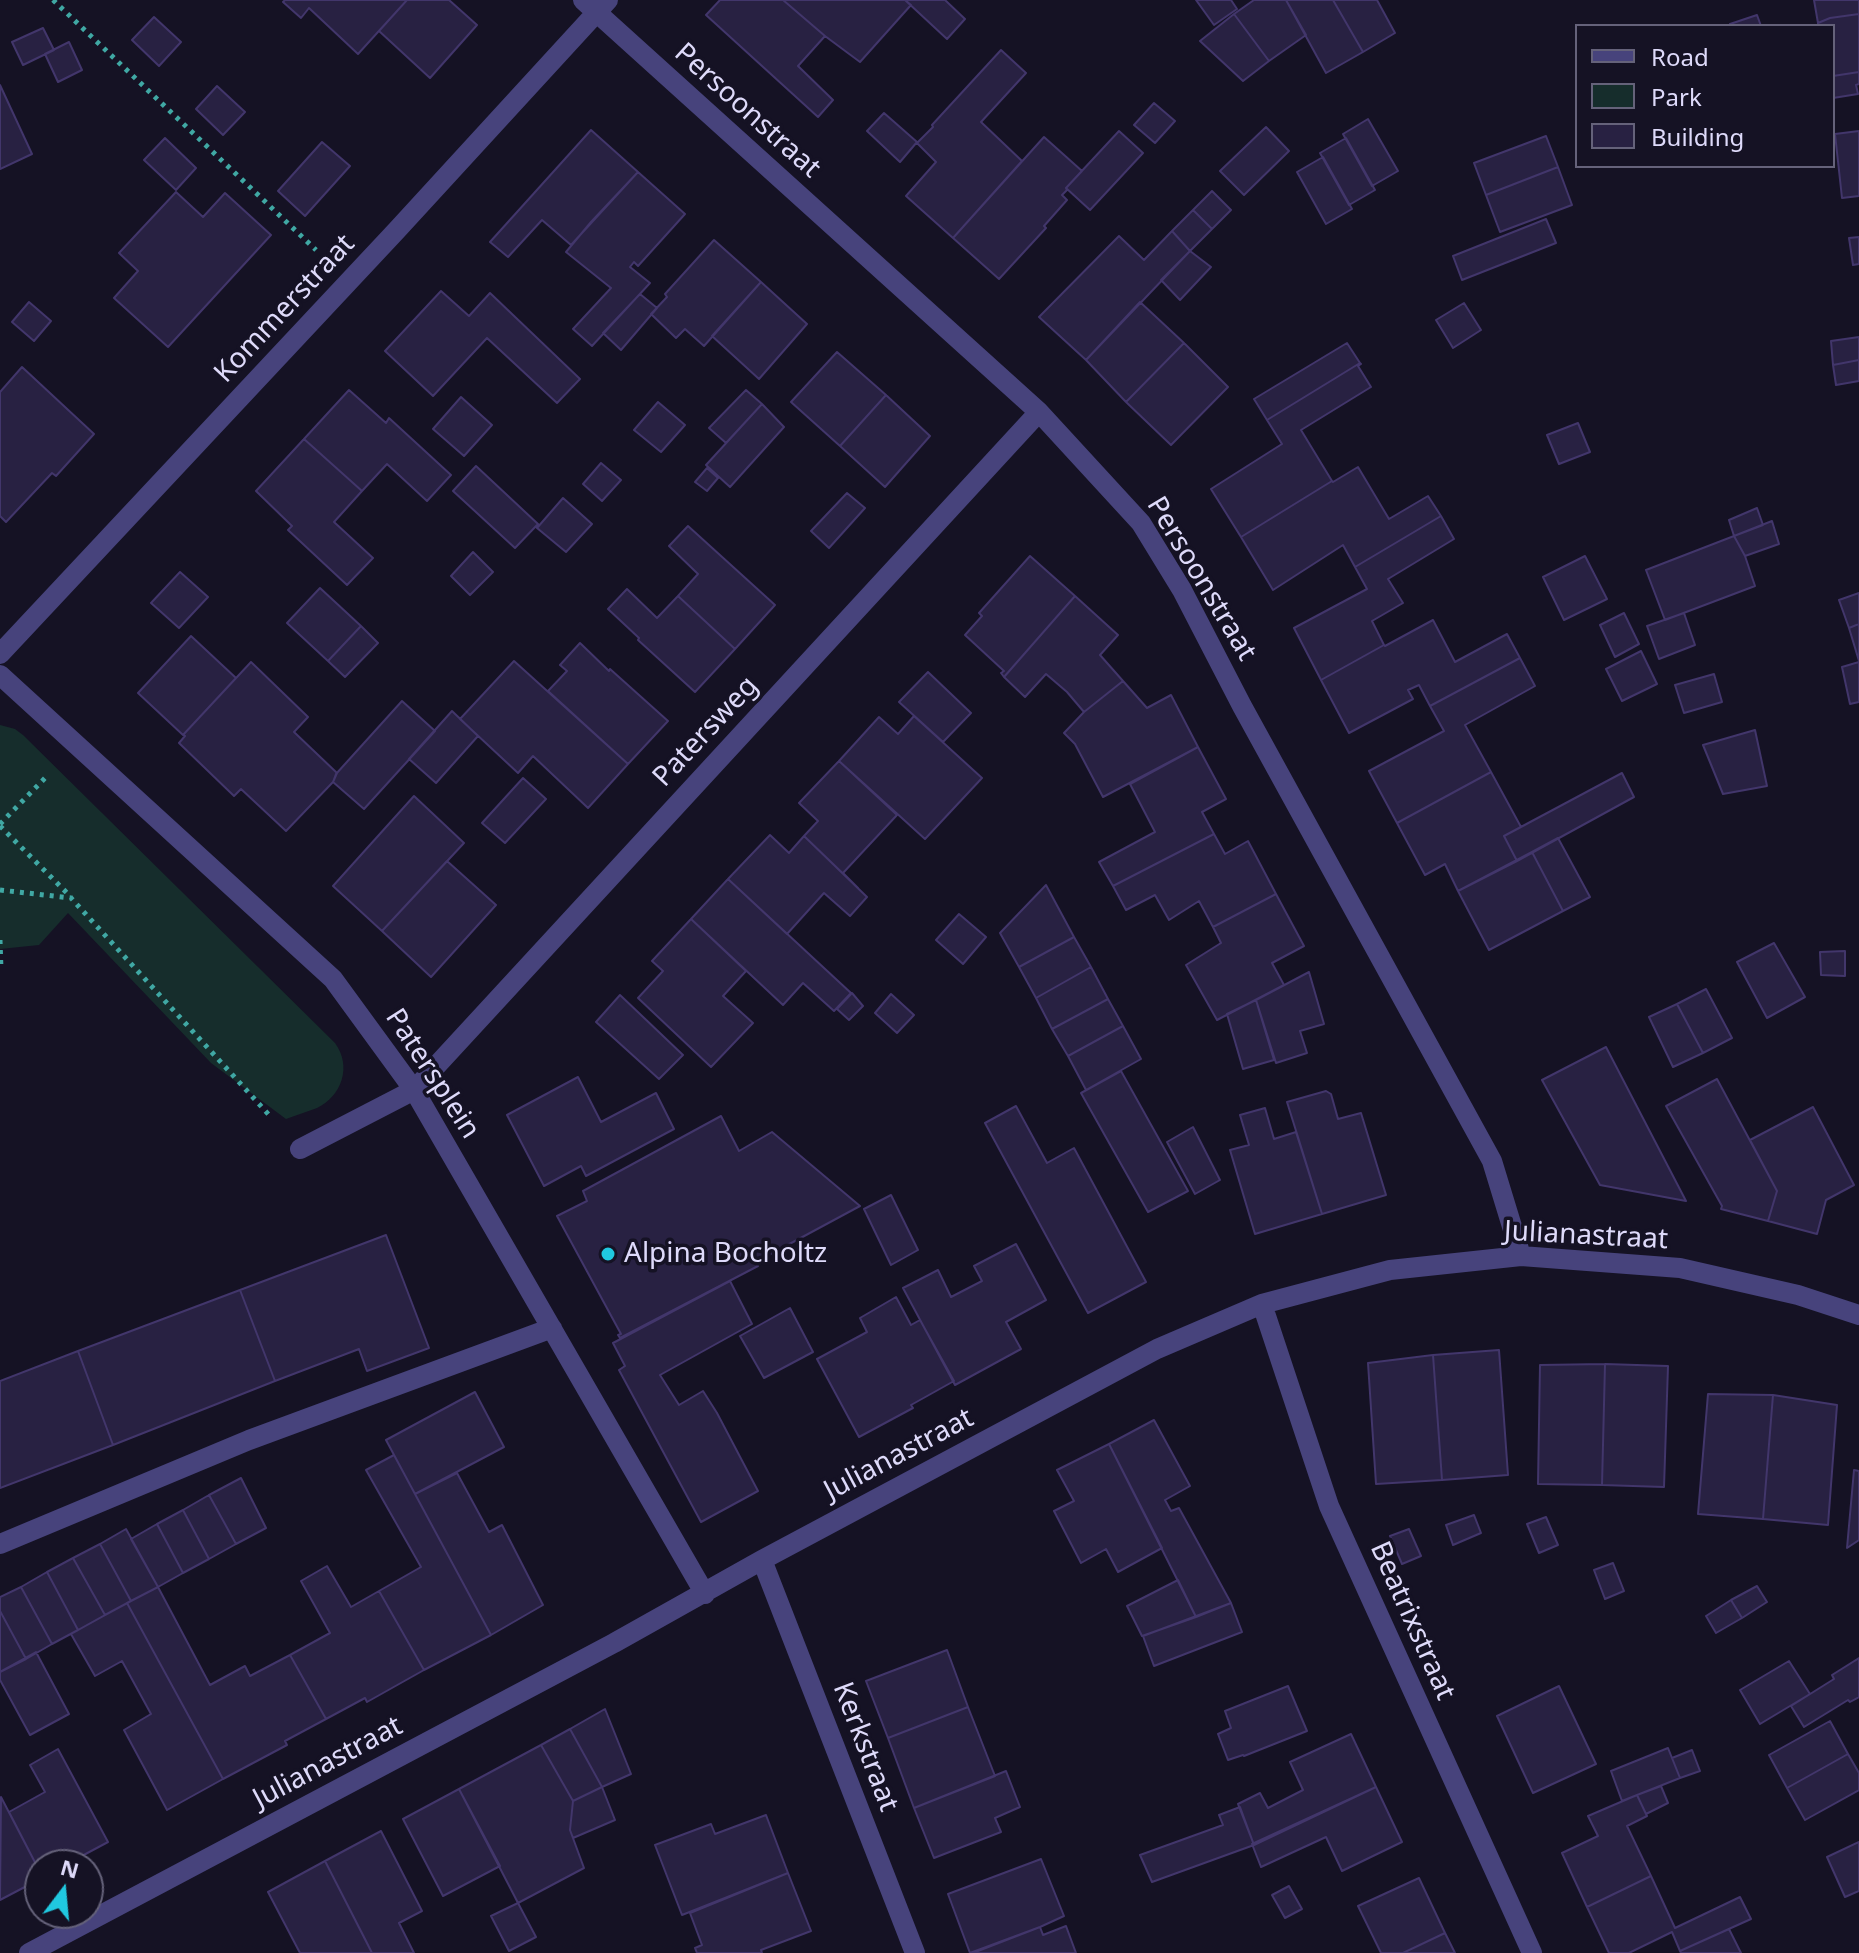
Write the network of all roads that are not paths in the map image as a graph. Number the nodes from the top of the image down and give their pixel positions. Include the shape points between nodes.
1 (596, 4) edge
2 (1039, 412) junction
3 (0, 654) edge
4 (0, 675) edge
5 (414, 1090) junction
6 (300, 1149) road end
7 (1521, 1256) junction
8 (1262, 1304) junction
9 (1859, 1315) edge
10 (552, 1328) junction
11 (0, 1544) edge
12 (762, 1560) junction
13 (705, 1594) junction
14 (29, 1953) edge
15 (915, 1953) edge
16 (1532, 1953) edge

1 - 2 street, Persoonstraat
1 - 3 street, Kommerstraat via 349,281
2 - 5 street, Patersweg
2 - 7 street, Persoonstraat via 1141,523 1182,590 1492,1161
4 - 5 street, Patersplein via 333,979
5 - 6 street, Patersweg
5 - 10 street, Patersplein
7 - 8 street, Julianastraat via 1390,1270
7 - 9 street, Julianastraat via 1680,1268
8 - 12 street, Julianastraat via 1157,1349
8 - 16 street, Beatrixstraat via 1329,1506
10 - 11 street via 249,1440
10 - 13 street, Patersplein
12 - 13 street, Julianastraat
12 - 15 street, Kerkstraat
13 - 14 street, Julianastraat

